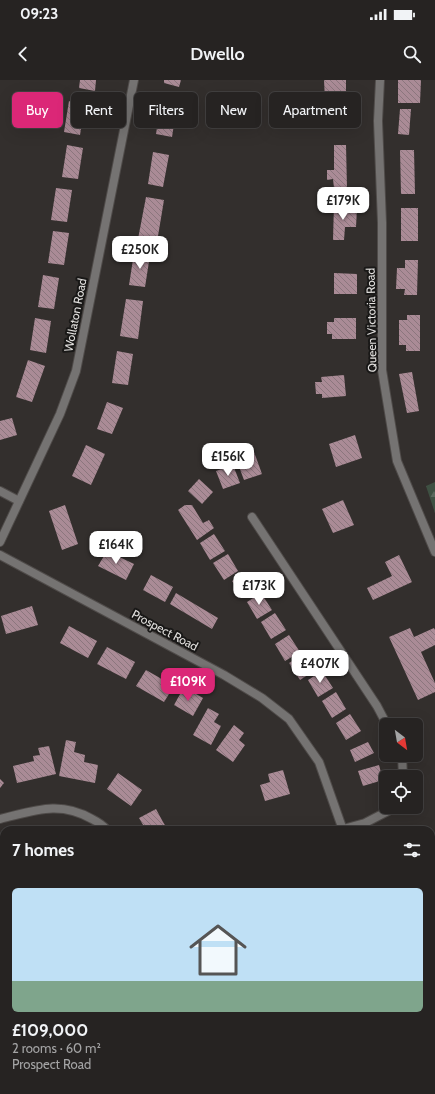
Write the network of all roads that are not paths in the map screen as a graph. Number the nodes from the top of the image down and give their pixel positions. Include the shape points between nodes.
1 (134, 80) edge
2 (380, 80) edge
3 (0, 491) edge
4 (19, 502) junction
5 (252, 517) dead end
6 (0, 542) edge
7 (435, 552) edge
8 (0, 555) edge
9 (383, 718) edge
10 (382, 814) edge
11 (0, 819) edge
12 (104, 826) edge
13 (342, 826) edge
14 (356, 826) edge

1 - 4 street, Wollaton Road via 76,370 60,414
2 - 7 street, Queen Victoria Road via 378,120 382,223 382,370 397,461
3 - 4 street
4 - 6 street, Wollaton Road
5 - 9 street
8 - 13 street, Prospect Road via 224,675 262,698 289,719 319,762
10 - 14 street
11 - 12 street via 59,807 79,812

